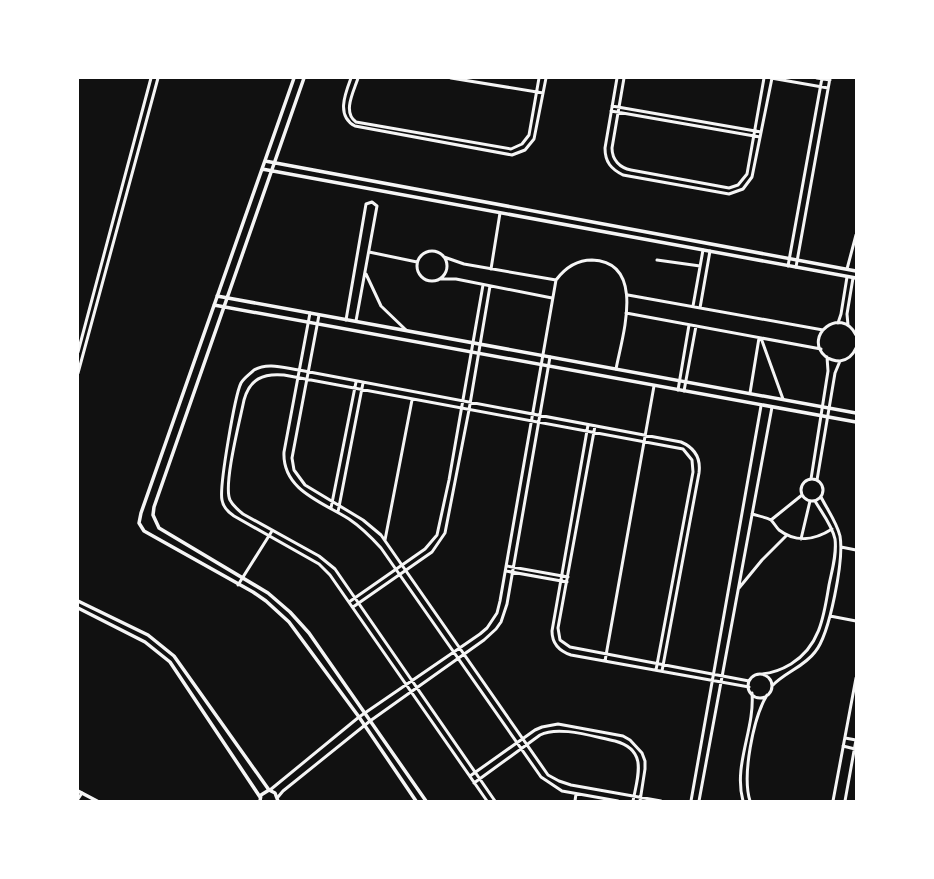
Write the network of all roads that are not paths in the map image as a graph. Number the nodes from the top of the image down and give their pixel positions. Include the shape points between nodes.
1 (151, 78) edge
2 (158, 78) edge
3 (294, 78) edge
4 (304, 78) edge
5 (351, 78) edge
6 (358, 78) edge
7 (451, 78) edge
8 (539, 78) edge
9 (546, 78) edge
10 (618, 78) edge
11 (624, 78) edge
12 (764, 78) edge
13 (771, 78) edge
14 (816, 78) edge
15 (822, 78) edge
16 (830, 79) edge
17 (469, 80) edge
18 (820, 87) junction
19 (828, 88) junction
20 (536, 92) junction
21 (543, 93) junction
22 (612, 106) junction
23 (619, 107) junction
24 (611, 111) junction
25 (618, 112) junction
26 (142, 115) junction
27 (147, 117) junction
28 (706, 122) junction
29 (705, 127) junction
30 (754, 131) junction
31 (761, 132) junction
32 (433, 136) junction
33 (753, 136) junction
34 (760, 137) junction
35 (432, 140) junction
36 (265, 161) junction
37 (275, 163) junction
38 (262, 169) junction
39 (272, 171) junction
40 (370, 181) junction
41 (697, 182) junction
42 (381, 183) junction
43 (696, 188) junction
44 (369, 189) junction
45 (379, 191) junction
46 (500, 213) junction
47 (568, 217) junction
48 (566, 225) junction
49 (856, 235) edge
50 (678, 237) junction
51 (677, 245) junction
52 (703, 250) junction
53 (710, 251) junction
54 (368, 252) junction
55 (444, 257) junction
56 (789, 258) junction
57 (657, 260) dead end
58 (798, 260) junction
59 (417, 262) junction
60 (700, 266) junction
61 (788, 266) junction
62 (796, 267) junction
63 (491, 269) junction
64 (847, 269) junction
65 (856, 270) edge
66 (365, 273) junction
67 (847, 277) junction
68 (854, 278) edge
69 (441, 279) junction
70 (556, 280) junction
71 (483, 285) junction
72 (490, 286) junction
73 (628, 295) junction
74 (217, 296) junction
75 (227, 298) junction
76 (552, 298) junction
77 (214, 305) junction
78 (693, 306) junction
79 (224, 307) junction
80 (700, 308) junction
81 (310, 313) junction
82 (626, 313) junction
83 (319, 315) junction
84 (346, 320) junction
85 (308, 322) junction
86 (356, 322) junction
87 (838, 323) junction
88 (317, 324) junction
89 (689, 325) junction
90 (848, 325) junction
91 (696, 326) junction
92 (823, 330) junction
93 (407, 331) junction
94 (856, 335) edge
95 (760, 338) junction
96 (473, 343) junction
97 (480, 344) junction
98 (856, 348) edge
99 (821, 349) junction
100 (78, 352) edge
101 (471, 352) junction
102 (478, 354) junction
103 (543, 356) junction
104 (550, 357) junction
105 (827, 357) junction
106 (840, 361) junction
107 (542, 366) junction
108 (549, 367) junction
109 (616, 369) junction
110 (299, 370) junction
111 (308, 372) junction
112 (78, 373) edge
113 (298, 378) junction
114 (306, 380) junction
115 (679, 380) junction
116 (356, 382) junction
117 (685, 382) junction
118 (363, 383) junction
119 (654, 386) junction
120 (355, 389) junction
121 (678, 390) junction
122 (362, 391) junction
123 (684, 392) junction
124 (750, 393) junction
125 (412, 400) junction
126 (783, 400) junction
127 (463, 402) junction
128 (470, 403) junction
129 (761, 406) junction
130 (823, 407) junction
131 (772, 408) junction
132 (830, 408) junction
133 (462, 409) junction
134 (469, 410) junction
135 (856, 413) edge
136 (234, 414) junction
137 (241, 415) junction
138 (533, 415) junction
139 (541, 416) junction
140 (822, 416) junction
141 (828, 418) junction
142 (532, 421) junction
143 (856, 422) edge
144 (540, 423) junction
145 (588, 425) junction
146 (595, 426) junction
147 (587, 431) junction
148 (594, 432) junction
149 (645, 435) junction
150 (644, 441) junction
151 (811, 479) junction
152 (816, 480) junction
153 (802, 495) junction
154 (821, 497) junction
155 (332, 501) junction
156 (810, 501) junction
157 (815, 501) junction
158 (339, 506) junction
159 (331, 508) junction
160 (338, 512) junction
161 (752, 514) junction
162 (771, 520) junction
163 (832, 529) junction
164 (272, 531) junction
165 (787, 535) junction
166 (268, 536) junction
167 (801, 539) junction
168 (385, 540) junction
169 (841, 548) junction
170 (856, 550) edge
171 (677, 552) junction
172 (684, 553) junction
173 (403, 564) junction
174 (507, 566) junction
175 (514, 567) junction
176 (395, 569) junction
177 (407, 570) junction
178 (506, 571) junction
179 (513, 572) junction
180 (399, 575) junction
181 (561, 576) junction
182 (568, 577) junction
183 (242, 578) junction
184 (560, 581) junction
185 (567, 582) junction
186 (238, 585) junction
187 (738, 590) junction
188 (355, 597) junction
189 (78, 601) edge
190 (349, 602) junction
191 (359, 603) junction
192 (353, 607) junction
193 (78, 608) edge
194 (830, 616) junction
195 (856, 621) edge
196 (460, 648) junction
197 (454, 653) junction
198 (464, 654) junction
199 (606, 654) junction
200 (458, 659) junction
201 (605, 661) junction
202 (657, 664) junction
203 (664, 665) junction
204 (656, 670) junction
205 (662, 672) junction
206 (762, 674) junction
207 (713, 675) junction
208 (722, 676) junction
209 (856, 678) edge
210 (412, 681) junction
211 (712, 681) junction
212 (749, 681) junction
213 (721, 682) junction
214 (406, 685) junction
215 (772, 686) junction
216 (416, 687) junction
217 (749, 687) junction
218 (410, 691) junction
219 (752, 693) junction
220 (767, 695) junction
221 (365, 713) junction
222 (359, 718) junction
223 (370, 720) junction
224 (364, 725) junction
225 (845, 738) junction
226 (523, 739) junction
227 (856, 740) edge
228 (516, 743) junction
229 (527, 744) junction
230 (843, 746) junction
231 (855, 748) edge
232 (520, 749) junction
233 (475, 772) junction
234 (470, 776) junction
235 (480, 779) junction
236 (474, 782) junction
237 (270, 790) junction
238 (80, 792) edge
239 (576, 794) junction
240 (584, 795) junction
241 (634, 796) junction
242 (78, 799) edge
243 (88, 799) edge
244 (640, 799) edge
245 (260, 800) edge
246 (278, 800) edge
247 (96, 801) edge
248 (416, 801) edge
249 (426, 801) edge
250 (487, 801) edge
251 (495, 801) edge
252 (575, 801) edge
253 (583, 801) edge
254 (618, 801) edge
255 (633, 801) edge
256 (662, 801) edge
257 (690, 801) edge
258 (699, 801) edge
259 (743, 801) edge
260 (750, 801) edge
261 (834, 801) edge
262 (845, 801) edge

1 - 26 street
2 - 27 street
3 - 36 street
4 - 37 street
5 - 35 street via 343,104 347,120 359,127
6 - 32 street via 349,105 351,117 358,123
7 - 17 street
8 - 20 street
9 - 21 street
10 - 22 street
11 - 23 street
12 - 30 street
13 - 18 street
13 - 31 street
14 - 15 street
15 - 16 street
15 - 18 street
16 - 19 street
17 - 20 street
18 - 19 street
18 - 56 street
19 - 58 street
20 - 21 street
20 - 32 street via 529,134 517,148
21 - 35 street via 534,139 531,145 519,154 512,155
22 - 23 street
22 - 24 street
23 - 25 street
23 - 28 street
24 - 25 street
24 - 43 street via 605,154 613,169 623,175
25 - 29 street
25 - 41 street via 612,153 618,165 626,170
26 - 27 street
26 - 100 street
27 - 112 street
28 - 29 street
28 - 30 street
29 - 33 street
30 - 31 street
30 - 33 street
31 - 34 street
32 - 35 street
33 - 34 street
33 - 41 street via 747,174 742,182 729,188
34 - 43 street via 752,177 743,189 729,194
36 - 37 street
36 - 38 street
37 - 39 street
37 - 40 street
38 - 39 street
38 - 74 street
39 - 44 street
39 - 75 street
40 - 42 street
40 - 44 street
41 - 43 street
42 - 45 street
42 - 47 street
44 - 45 street
45 - 46 street
46 - 48 street
46 - 63 street
47 - 48 street
47 - 50 street
48 - 51 street
49 - 64 street
50 - 51 street
50 - 56 street
51 - 52 street
52 - 53 street
52 - 60 street
53 - 61 street
53 - 80 street
54 - 59 street
54 - 66 street
54 - 84 street via 377,206 372,202 366,204
55 - 59 street via 438,252 429,251
55 - 63 street via 458,263
55 - 69 street via 447,269
56 - 58 street
56 - 61 street
57 - 60 street
58 - 62 street
58 - 64 street
59 - 69 street via 417,271 423,279 432,282
60 - 78 street
61 - 62 street
62 - 67 street
63 - 70 street
64 - 65 street
66 - 86 street
66 - 93 street via 381,306
67 - 68 street
67 - 87 street
68 - 90 street via 847,314
69 - 71 street via 456,279
70 - 73 street via 564,270 576,263 593,260 617,271
70 - 76 street
71 - 72 street
71 - 96 street
72 - 76 street
72 - 97 street
73 - 78 street
73 - 82 street
74 - 75 street
74 - 77 street
75 - 79 street
75 - 81 street
76 - 103 street
77 - 79 street
77 - 186 street via 139,523 144,531
78 - 80 street
79 - 85 street
79 - 183 street via 153,514 159,528
80 - 92 street
81 - 83 street
81 - 85 street
82 - 89 street
82 - 109 street
83 - 84 street
83 - 88 street
84 - 86 street
85 - 88 street
85 - 110 street
86 - 93 street
87 - 90 street
87 - 92 street
88 - 101 street
88 - 111 street
89 - 91 street
89 - 115 street
90 - 94 street
91 - 95 street
91 - 117 street
92 - 99 street via 820,337
93 - 96 street
95 - 99 street
95 - 124 street
95 - 126 street
96 - 97 street
96 - 101 street
97 - 102 street
97 - 103 street
98 - 106 street via 851,356
99 - 105 street
101 - 102 street
101 - 127 street
102 - 107 street
102 - 128 street
103 - 104 street
103 - 107 street
104 - 108 street
104 - 109 street
105 - 106 street
105 - 130 street via 828,371
106 - 132 street via 835,373
107 - 108 street
107 - 138 street
108 - 119 street
108 - 139 street
109 - 115 street
110 - 111 street
110 - 113 street
110 - 136 street via 270,366 255,370 242,382
111 - 114 street
111 - 116 street
113 - 114 street
113 - 137 street via 266,374 258,378 246,391
113 - 159 street via 284,452 285,465 289,477 298,487
114 - 120 street
114 - 155 street via 292,464 301,481
115 - 117 street
115 - 121 street
116 - 118 street
116 - 120 street
117 - 123 street
117 - 124 street
118 - 122 street
118 - 127 street
119 - 121 street
119 - 149 street
120 - 122 street
120 - 155 street
121 - 123 street
122 - 125 street
122 - 158 street
123 - 129 street
124 - 126 street
125 - 133 street
125 - 168 street
126 - 130 street
127 - 128 street
127 - 133 street
128 - 134 street
128 - 138 street
129 - 131 street
129 - 207 street
130 - 132 street
130 - 140 street
131 - 140 street
131 - 161 street
132 - 135 street
132 - 141 street
133 - 134 street
133 - 173 street via 441,527 425,549
134 - 142 street
134 - 177 street via 445,533 432,552
136 - 137 street
136 - 166 street via 221,493 222,503 229,513
137 - 164 street via 228,485 230,500 237,510
138 - 139 street
138 - 142 street
139 - 144 street
139 - 145 street
140 - 141 street
140 - 151 street
141 - 143 street
141 - 152 street
142 - 144 street
142 - 174 street
144 - 147 street
144 - 175 street
145 - 146 street
145 - 147 street
146 - 148 street
146 - 149 street
147 - 148 street
147 - 181 street
148 - 150 street
148 - 182 street
149 - 150 street
149 - 172 street via 688,445 698,458 699,473
150 - 171 street via 683,449 692,460 693,472
150 - 199 street
151 - 152 street
151 - 153 street via 803,484
152 - 154 street via 823,489
153 - 156 street
153 - 162 street
154 - 157 street
154 - 169 street via 837,528
155 - 158 street
155 - 159 street
156 - 157 street
156 - 167 street
157 - 163 street
158 - 160 street
158 - 168 street via 369,524
159 - 160 street
160 - 176 street via 361,527
161 - 162 street
161 - 187 street
162 - 165 street
163 - 167 street via 811,539
163 - 206 street via 835,552 824,614 816,639 804,655 792,663 775,672
164 - 166 street
164 - 188 street via 327,562
165 - 167 street
165 - 187 street via 762,560
166 - 183 street
166 - 190 street via 325,569
168 - 173 street
169 - 170 street
169 - 194 street
171 - 172 street
171 - 202 street
172 - 203 street
173 - 176 street
173 - 177 street
174 - 175 street
174 - 178 street
175 - 179 street
175 - 181 street
176 - 180 street
176 - 188 street
177 - 180 street
177 - 196 street
178 - 179 street
178 - 196 street via 497,613 487,628
179 - 184 street
179 - 198 street via 501,622 490,635
180 - 191 street
180 - 197 street
181 - 182 street
181 - 184 street
182 - 185 street
183 - 186 street
183 - 221 street via 268,593 290,612 309,633
184 - 185 street
184 - 201 street via 552,631 553,641 565,653
185 - 199 street via 558,628 560,640 570,647
186 - 222 street via 266,601 289,622
187 - 208 street
188 - 190 street
188 - 191 street
189 - 237 street via 148,635 174,656
190 - 192 street
191 - 192 street
191 - 210 street
192 - 214 street
193 - 245 street via 145,642 170,662
194 - 195 street
194 - 215 street via 816,651
196 - 197 street
196 - 198 street
197 - 200 street
197 - 210 street
198 - 200 street
198 - 226 street
199 - 201 street
199 - 202 street
200 - 216 street
200 - 228 street
201 - 204 street
202 - 203 street
202 - 204 street
203 - 205 street
203 - 207 street
204 - 205 street
205 - 211 street
206 - 212 street via 753,676
206 - 215 street via 769,678
207 - 208 street
207 - 211 street
208 - 212 street
208 - 213 street
209 - 225 street
210 - 214 street
210 - 216 street
211 - 213 street
211 - 257 street
212 - 217 street
213 - 217 street
213 - 258 street
214 - 218 street
214 - 221 street
215 - 220 street
216 - 218 street
216 - 233 street
217 - 219 street
218 - 223 street
218 - 234 street
219 - 220 street via 759,697
219 - 259 street via 740,775
220 - 260 street via 758,713 748,763 746,780
221 - 222 street
221 - 223 street
222 - 224 street
222 - 237 street
223 - 224 street
223 - 249 street
224 - 246 street via 283,791
224 - 248 street
225 - 227 street
225 - 230 street
226 - 228 street
226 - 229 street
226 - 244 street via 542,726 558,724 623,736 642,753 645,761 646,769
227 - 231 street
228 - 232 street
228 - 233 street
229 - 232 street
229 - 241 street via 544,770 559,782
229 - 241 street via 553,730 624,744 631,749 639,762
230 - 231 street
230 - 261 street
231 - 262 street
232 - 235 street
232 - 239 street via 547,783 562,791
233 - 234 street
233 - 235 street
234 - 236 street
235 - 236 street
235 - 251 street
236 - 250 street
237 - 245 street via 263,793
237 - 246 street via 275,793
238 - 242 street
238 - 243 street
239 - 240 street
239 - 252 street
240 - 253 street
240 - 254 street
241 - 244 street
241 - 255 street
243 - 247 street
244 - 256 street

